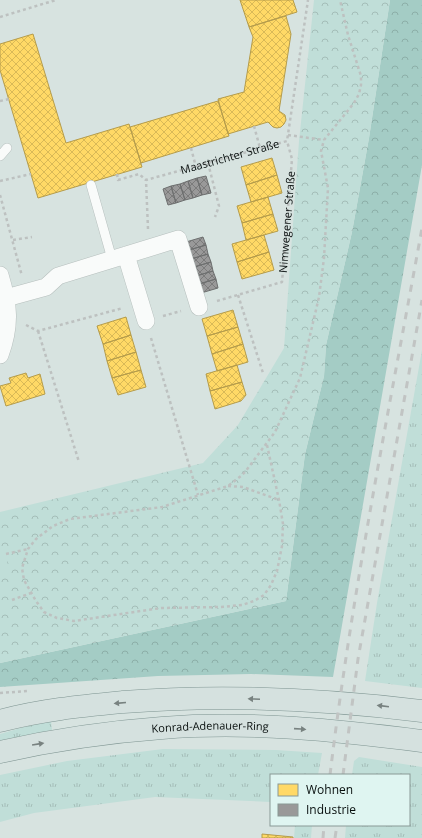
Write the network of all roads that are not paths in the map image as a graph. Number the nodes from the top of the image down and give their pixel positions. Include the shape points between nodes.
1 (8, 148) dead end
2 (0, 156) edge
3 (90, 185) dead end
4 (119, 257) junction
5 (0, 275) edge
6 (6, 298) junction
7 (199, 307) road end
8 (146, 321) road end
9 (0, 355) edge
10 (422, 711) edge
11 (4, 719) edge
12 (422, 741) edge
13 (0, 752) edge

1 - 2 lane
3 - 4 lane via 100,219
4 - 6 street via 58,276 46,287
4 - 7 street via 178,239
4 - 8 street via 141,303
5 - 6 street
6 - 9 street via 7,329
10 -> 11 main road via 282,699 159,699 96,704
13 -> 12 main road, Konrad-Adenauer-Ring via 101,734 222,726 369,734

